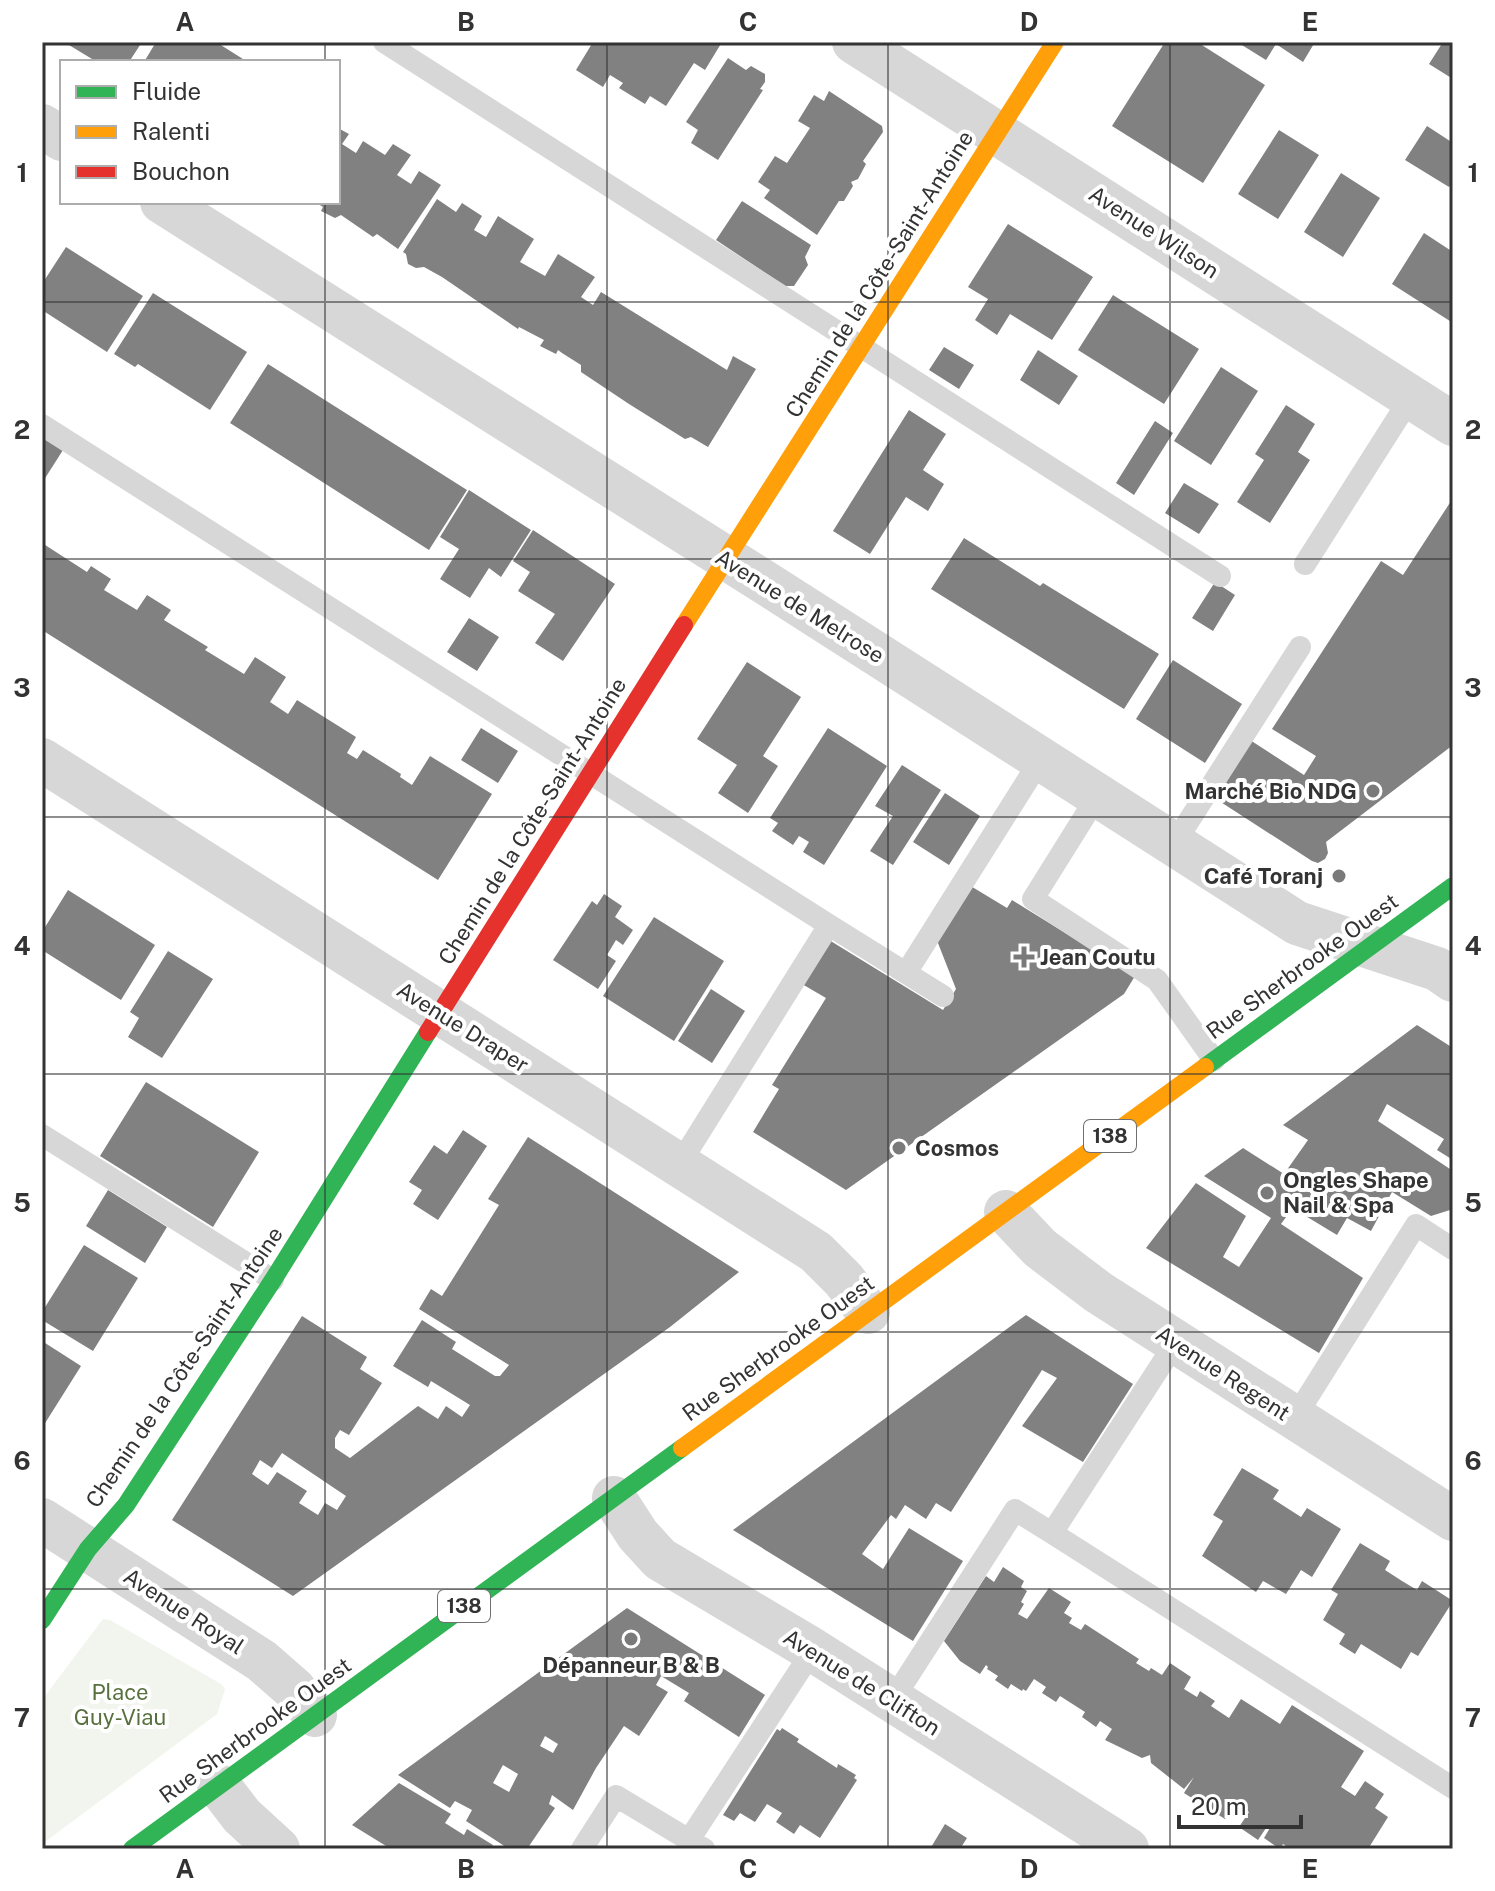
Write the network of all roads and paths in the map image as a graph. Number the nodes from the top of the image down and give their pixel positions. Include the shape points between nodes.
1 (384, 42) edge
2 (854, 42) edge
3 (1055, 42) edge
4 (42, 126) edge
5 (998, 132) junction
6 (60, 138) edge
7 (165, 204) edge
8 (861, 348) junction
9 (1411, 397) junction
10 (1453, 424) edge
11 (42, 425) edge
12 (726, 560) junction
13 (1305, 564) dead end
14 (1220, 576) dead end
15 (1300, 647) dead end
16 (1041, 759) junction
17 (42, 760) edge
18 (590, 773) junction
19 (1098, 795) junction
20 (1174, 844) junction
21 (1453, 886) edge
22 (829, 925) junction
23 (1369, 948) junction
24 (906, 973) junction
25 (1453, 980) edge
26 (943, 996) dead end
27 (441, 1013) junction
28 (1214, 1060) junction
29 (42, 1135) edge
30 (679, 1165) junction
31 (1006, 1212) junction
32 (1453, 1249) edge
33 (273, 1280) junction
34 (868, 1312) junction
35 (1176, 1342) junction
36 (1294, 1419) junction
37 (614, 1498) junction
38 (1453, 1519) edge
39 (42, 1520) edge
40 (1052, 1533) junction
41 (88, 1549) junction
42 (42, 1620) edge
43 (813, 1650) junction
44 (892, 1701) junction
45 (315, 1715) junction
46 (219, 1786) junction
47 (1453, 1788) edge
48 (697, 1844) edge
49 (132, 1849) edge
50 (278, 1849) edge
51 (582, 1849) edge
52 (1127, 1849) edge

1 - 8 lane
2 - 5 street, Avenue Wilson
3 - 5 street, Chemin de la Côte-Saint-Antoine
4 - 6 street
5 - 8 street, Chemin de la Côte-Saint-Antoine
5 - 9 street, Avenue Wilson
7 - 12 street, Avenue de Melrose
8 - 12 street, Chemin de la Côte-Saint-Antoine
8 - 14 lane
9 - 10 street, Avenue Wilson
9 - 13 lane
11 - 18 lane
12 - 16 street, Avenue de Melrose
12 - 18 street, Chemin de la Côte-Saint-Antoine
15 - 20 lane
16 - 19 street, Avenue de Melrose
16 - 24 lane
17 - 27 street, Avenue Draper
18 - 22 lane
18 - 27 street, Chemin de la Côte-Saint-Antoine
19 - 20 street, Avenue de Melrose
19 - 28 lane via 1033,899 1157,980
20 - 23 street, Avenue de Melrose via 1297,923
21 - 23 street, Rue Sherbrooke Ouest / 138
22 - 24 lane
22 - 30 lane
23 - 25 street, Avenue de Melrose via 1437,969
23 - 28 street, Rue Sherbrooke Ouest / 138
24 - 26 lane
27 - 30 street, Avenue Draper
27 - 33 street, Chemin de la Côte-Saint-Antoine
28 - 31 street, Rue Sherbrooke Ouest / 138
29 - 33 lane
30 - 34 street, Avenue Draper via 816,1252
31 - 34 street, Rue Sherbrooke Ouest / 138
31 - 35 street, Avenue Regent via 1074,1275
32 - 36 lane via 1416,1225
33 - 41 street, Chemin de la Côte-Saint-Antoine via 126,1505
34 - 37 street, Rue Sherbrooke Ouest / 138
35 - 36 street, Avenue Regent
35 - 40 lane
36 - 38 street, Avenue Regent
37 - 43 street, Avenue de Clifton via 660,1559
37 - 45 street, Rue Sherbrooke Ouest / 138
39 - 41 street, Avenue Royal
40 - 44 lane via 1015,1510
40 - 47 lane
41 - 42 street, Chemin de la Côte-Saint-Antoine
41 - 45 street, Avenue Royal via 262,1661
43 - 44 street, Avenue de Clifton
43 - 48 lane
44 - 52 street, Avenue de Clifton
45 - 46 street, Rue Sherbrooke Ouest / 138
46 - 49 street, Rue Sherbrooke Ouest / 138
46 - 50 street
48 - 51 lane via 616,1796

